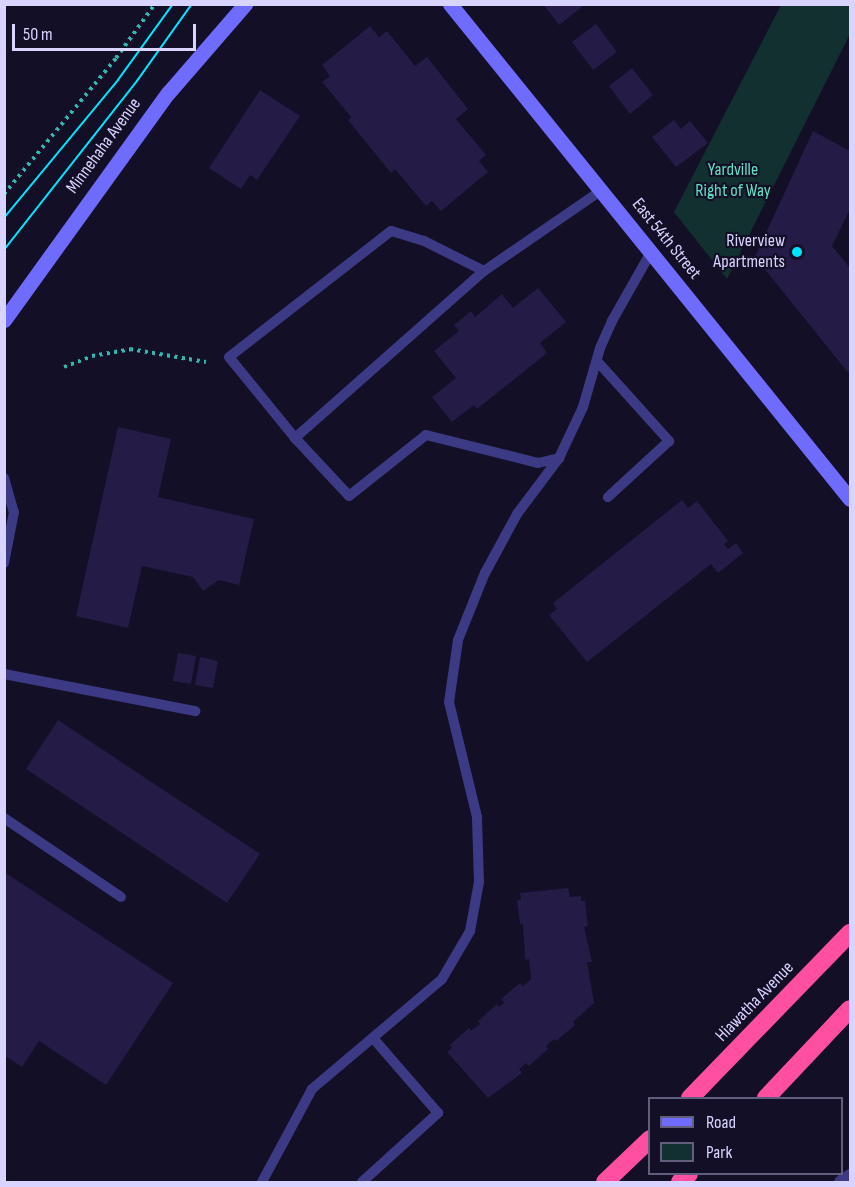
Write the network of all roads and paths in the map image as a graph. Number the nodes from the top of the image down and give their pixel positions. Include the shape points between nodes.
1 (155, 4) edge
2 (245, 4) edge
3 (456, 7) edge
4 (602, 190) junction
5 (4, 194) edge
6 (651, 252) junction
7 (484, 271) junction
8 (4, 320) edge
9 (597, 361) junction
10 (206, 362) dead end
11 (64, 367) dead end
12 (295, 438) junction
13 (559, 458) junction
14 (4, 477) edge
15 (608, 497) dead end
16 (850, 499) edge
17 (4, 564) edge
18 (4, 674) edge
19 (195, 711) dead end
20 (4, 818) edge
21 (121, 897) dead end
22 (850, 933) edge
23 (850, 1009) edge
24 (373, 1038) junction
25 (691, 1097) edge
26 (767, 1097) edge
27 (648, 1141) edge
28 (850, 1176) edge
29 (262, 1182) edge
30 (362, 1182) edge
31 (605, 1182) edge
32 (841, 1182) edge

1 - 5 path via 116,58
2 - 8 street, Minnehaha Avenue via 168,93
3 - 4 street, East 54th Street
4 - 6 street, East 54th Street
4 - 7 lane
6 - 9 lane via 612,321
6 - 16 street, East 54th Street
7 - 12 lane
7 - 12 lane via 423,241 391,231 229,357
9 - 13 lane via 583,407
9 - 15 lane via 669,441
10 - 11 path via 130,349 92,356
12 - 13 lane via 349,496 426,435 538,463
13 - 24 lane via 512,524 485,573 458,640 449,702 477,817 479,882 470,931 442,979
14 - 17 lane via 14,512
18 - 19 lane
20 - 21 lane
22 - 25 highway, Hiawatha Avenue
23 - 26 highway
24 - 29 lane via 312,1089
24 - 30 lane via 438,1113
27 - 31 highway
28 - 32 street

